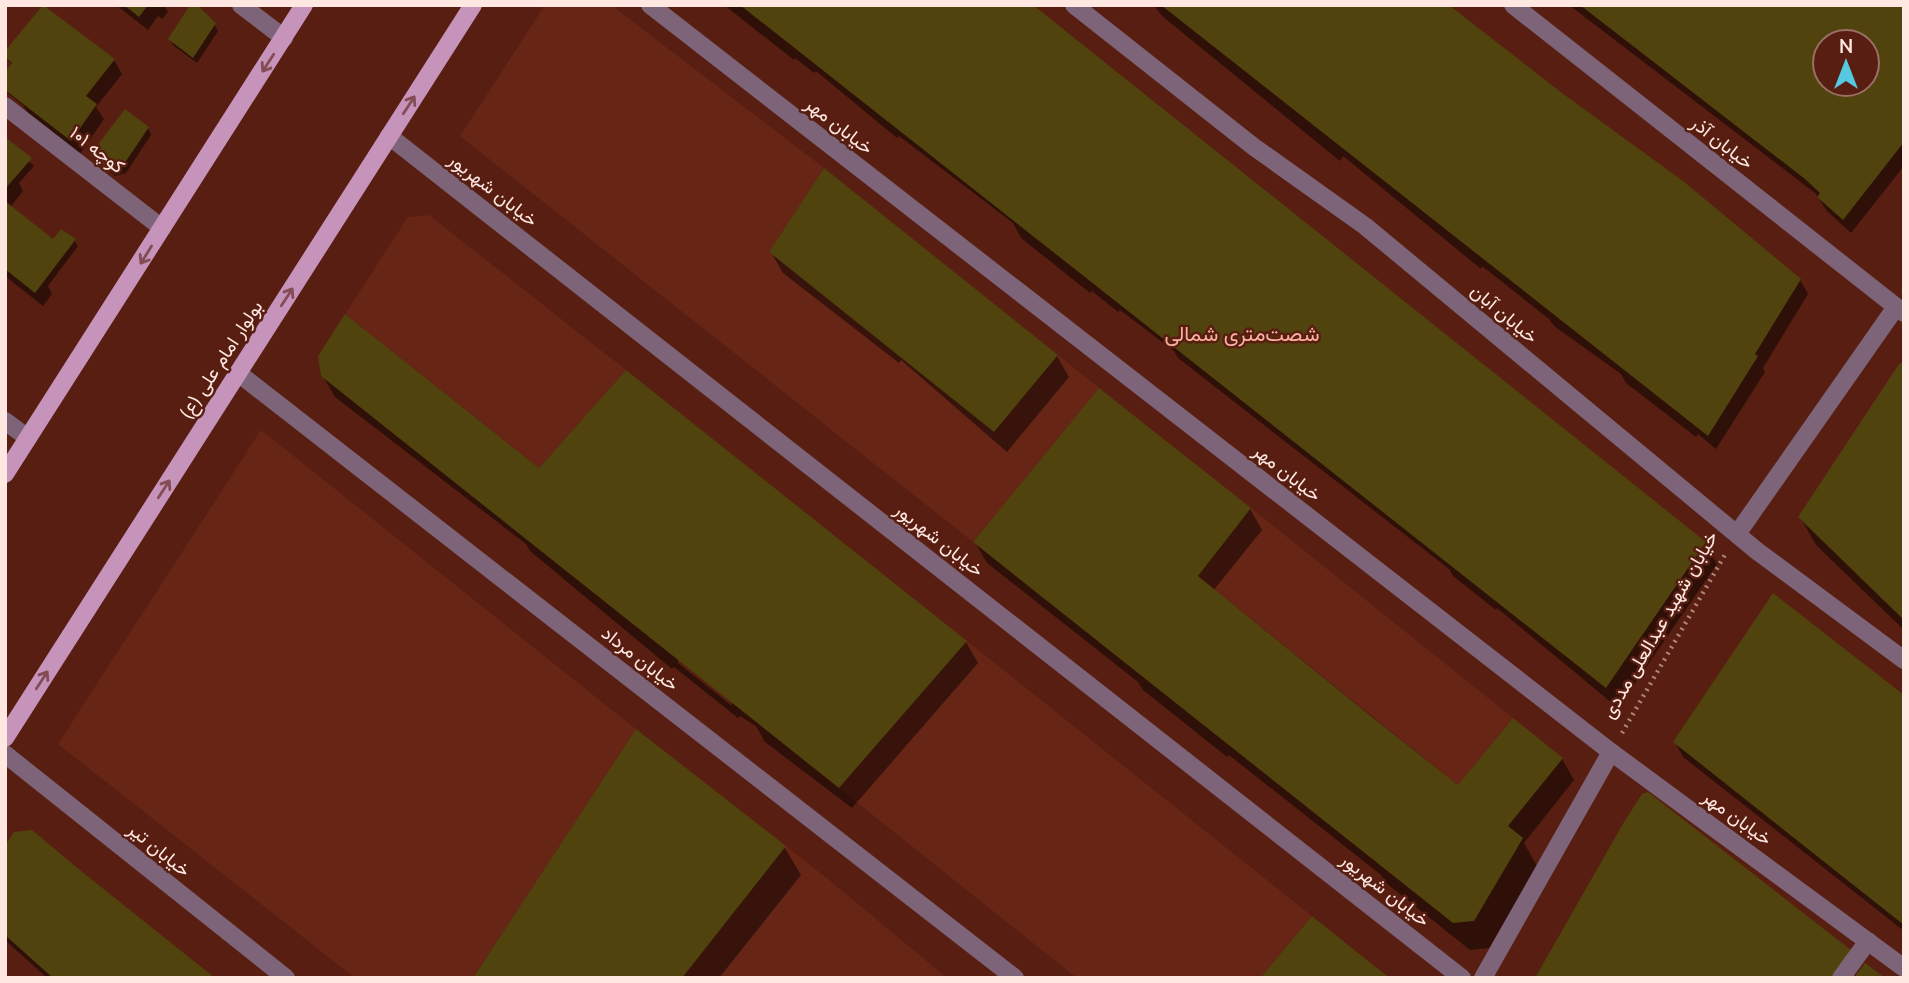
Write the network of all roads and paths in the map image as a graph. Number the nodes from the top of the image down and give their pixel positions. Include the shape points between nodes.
1 (241, 5) edge
2 (304, 5) edge
3 (473, 5) edge
4 (650, 5) edge
5 (1074, 5) edge
6 (1513, 5) edge
7 (284, 38) junction
8 (5, 106) edge
9 (390, 136) junction
10 (162, 228) junction
11 (1900, 310) edge
12 (238, 373) junction
13 (5, 421) edge
14 (28, 438) junction
15 (5, 474) edge
16 (1737, 534) junction
17 (1904, 660) edge
18 (5, 738) edge
19 (1611, 752) junction
20 (5, 754) edge
21 (1868, 941) junction
22 (1904, 968) edge
23 (286, 978) edge
24 (1015, 978) edge
25 (1462, 978) edge
26 (1483, 978) edge
27 (1841, 978) edge

1 - 7 street
2 - 7 main road
9 -> 3 main road, بولوار امام علی (ع)
4 - 19 street, خیابان مهر
5 - 16 street, خیابان آبان via 1254,147 1365,226
6 - 11 street, خیابان آذر
7 -> 10 main road
8 - 10 street, کوچه ۱۰۱
12 -> 9 main road, بولوار امام علی (ع)
9 - 25 street, خیابان شهریور
10 -> 14 main road
11 - 16 street, خیابان شهید عبدالعلی مددی
18 -> 12 main road, بولوار امام علی (ع)
12 - 24 street, خیابان مرداد
13 - 14 street
14 - 15 main road
16 - 17 street, خیابان آبان
16 - 19 path, خیابان شهید عبدالعلی مددی
19 - 21 street, خیابان مهر
19 - 26 street
20 - 23 street, خیابان تیر
21 - 22 street, خیابان مهر
21 - 27 street

